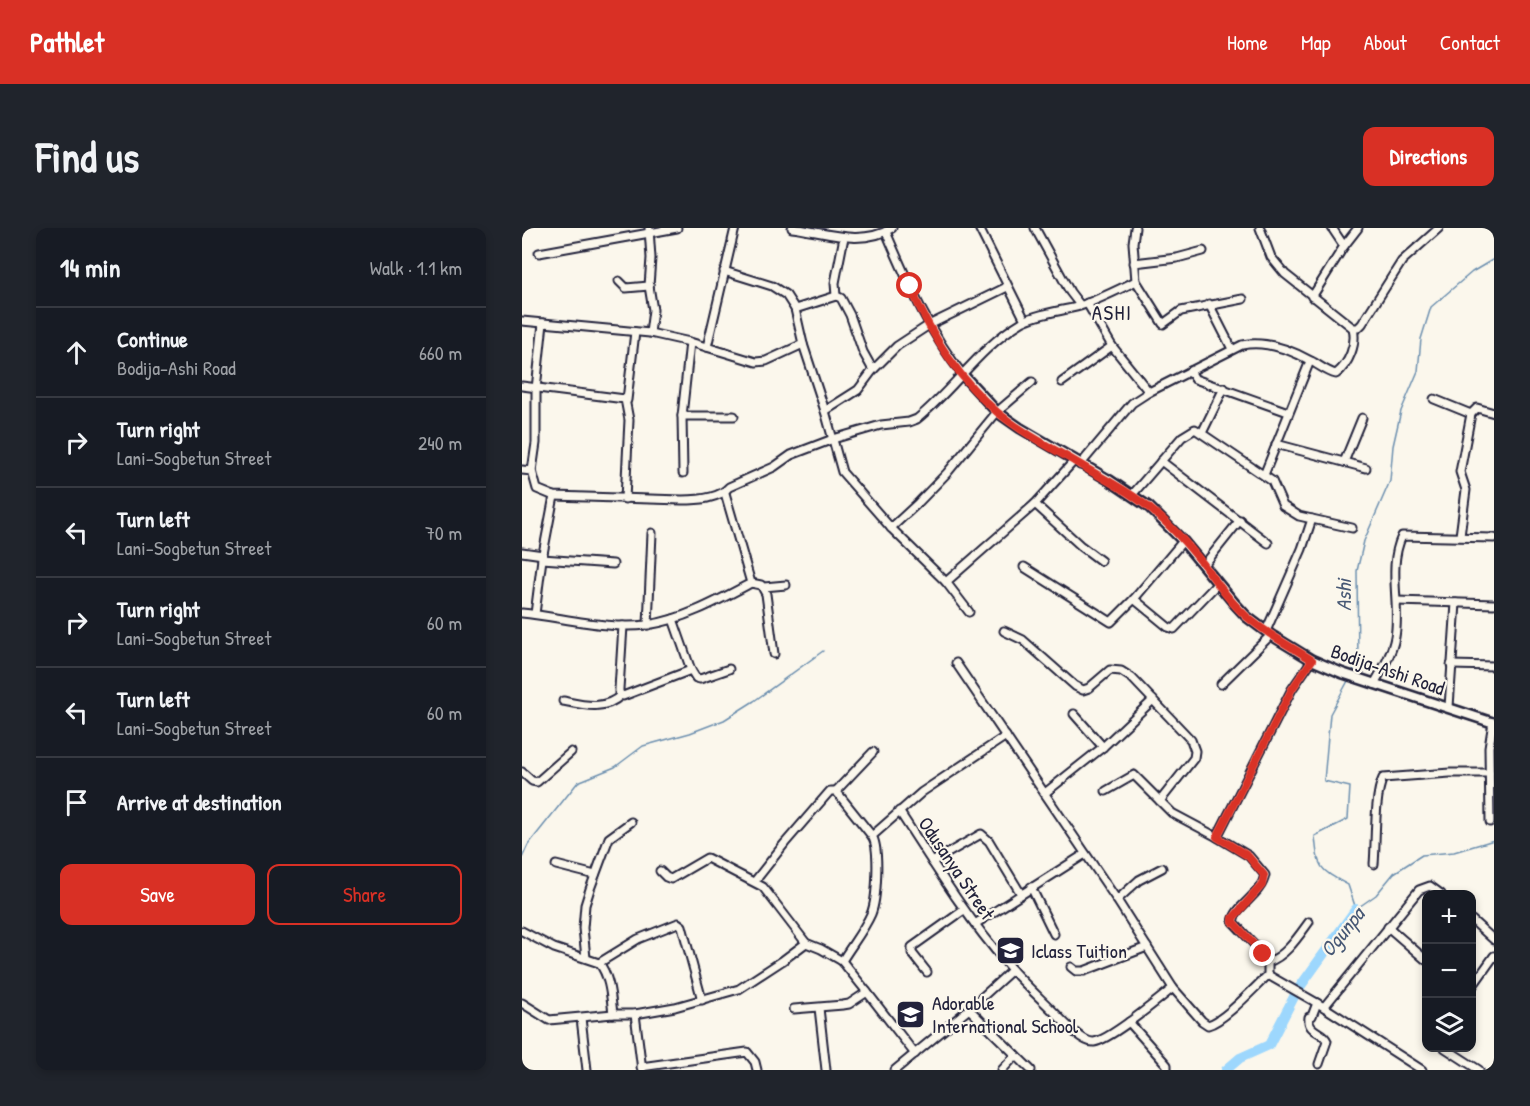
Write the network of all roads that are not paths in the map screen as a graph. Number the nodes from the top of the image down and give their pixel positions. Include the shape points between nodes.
1 (677, 228) edge
2 (735, 228) edge
3 (792, 228) edge
4 (979, 228) edge
5 (1035, 228) edge
6 (1134, 228) edge
7 (1260, 228) edge
8 (1332, 228) edge
9 (1358, 228) edge
10 (1439, 228) edge
11 (650, 230) edge
12 (889, 230) edge
13 (844, 237) junction
14 (1344, 246) junction
15 (1203, 251) dead end
16 (539, 253) dead end
17 (1134, 263) junction
18 (724, 271) junction
19 (619, 281) dead end
20 (1136, 281) junction
21 (649, 286) junction
22 (1007, 287) junction
23 (836, 296) junction
24 (1312, 297) junction
25 (1243, 299) dead end
26 (1084, 304) junction
27 (1209, 304) junction
28 (795, 309) junction
29 (1025, 320) junction
30 (522, 321) edge
31 (543, 322) junction
32 (928, 325) junction
33 (1353, 328) junction
34 (635, 332) junction
35 (650, 333) junction
36 (690, 342) junction
37 (803, 344) junction
38 (1112, 346) junction
39 (707, 347) junction
40 (1232, 349) junction
41 (1311, 361) junction
42 (873, 370) junction
43 (1190, 371) junction
44 (963, 375) junction
45 (1032, 382) dead end
46 (1062, 382) dead end
47 (522, 386) edge
48 (1224, 388) junction
49 (536, 389) junction
50 (1149, 392) junction
51 (1434, 399) dead end
52 (627, 400) junction
53 (825, 411) junction
54 (997, 412) junction
55 (1288, 412) junction
56 (1494, 413) edge
57 (1471, 414) junction
58 (682, 416) junction
59 (734, 416) dead end
60 (1362, 417) dead end
61 (1202, 433) junction
62 (833, 439) junction
63 (1276, 444) junction
64 (1161, 461) junction
65 (1344, 462) junction
66 (1077, 463) junction
67 (1366, 468) dead end
68 (522, 470) edge
69 (532, 471) junction
70 (683, 473) dead end
71 (1264, 475) junction
72 (725, 493) junction
73 (1132, 495) junction
74 (554, 496) junction
75 (625, 499) junction
76 (1035, 504) junction
77 (1312, 519) junction
78 (1240, 520) junction
79 (891, 528) junction
80 (1352, 528) dead end
81 (652, 533) dead end
82 (1460, 536) junction
83 (1494, 538) edge
84 (1183, 541) junction
85 (1268, 543) dead end
86 (522, 552) edge
87 (543, 557) junction
88 (1101, 561) dead end
89 (614, 564) dead end
90 (1204, 565) junction
91 (1024, 567) dead end
92 (946, 582) junction
93 (750, 583) junction
94 (1217, 584) junction
95 (786, 585) dead end
96 (764, 587) junction
97 (1134, 599) junction
98 (1397, 601) junction
99 (1456, 603) junction
100 (1494, 604) edge
101 (969, 612) dead end
102 (522, 613) edge
103 (535, 614) junction
104 (672, 619) junction
105 (648, 625) junction
106 (623, 626) junction
107 (1004, 631) dead end
108 (1269, 633) junction
109 (774, 654) dead end
110 (1312, 660) junction
111 (956, 663) dead end
112 (1451, 665) junction
113 (1494, 666) edge
114 (729, 669) dead end
115 (691, 670) junction
116 (1221, 684) dead end
117 (1374, 684) junction
118 (621, 695) junction
119 (1153, 700) junction
120 (563, 701) dead end
121 (1449, 707) junction
122 (1074, 714) dead end
123 (1493, 723) edge
124 (1006, 736) junction
125 (1103, 747) junction
126 (571, 752) dead end
127 (873, 752) dead end
128 (522, 772) edge
129 (1489, 773) junction
130 (836, 791) junction
131 (1106, 791) dead end
132 (1045, 793) junction
133 (1160, 801) junction
134 (899, 811) junction
135 (631, 822) dead end
136 (1490, 822) dead end
137 (872, 836) junction
138 (1217, 837) junction
139 (1085, 854) junction
140 (932, 862) junction
141 (1374, 864) dead end
142 (556, 865) dead end
143 (1162, 868) dead end
144 (660, 871) dead end
145 (595, 875) junction
146 (755, 882) junction
147 (1032, 887) junction
148 (1436, 890) edge
149 (1021, 894) junction
150 (1117, 900) junction
151 (964, 910) junction
152 (1309, 922) dead end
153 (975, 924) junction
154 (1476, 924) edge
155 (1388, 927) junction
156 (522, 931) edge
157 (1054, 934) dead end
158 (1494, 940) edge
159 (806, 943) junction
160 (1147, 947) junction
161 (1494, 956) edge
162 (1422, 957) edge
163 (586, 958) junction
164 (842, 961) junction
165 (1268, 962) junction
166 (598, 963) junction
167 (1071, 967) dead end
168 (1012, 970) junction
169 (927, 972) dead end
170 (1268, 975) junction
171 (1476, 981) edge
172 (1173, 988) junction
173 (867, 992) junction
174 (702, 1000) junction
175 (525, 1004) edge
176 (1320, 1005) junction
177 (819, 1008) junction
178 (794, 1009) dead end
179 (969, 1009) junction
180 (613, 1014) junction
181 (635, 1014) junction
182 (581, 1018) junction
183 (1129, 1022) junction
184 (1452, 1052) edge
185 (915, 1054) junction
186 (1016, 1055) junction
187 (1319, 1064) dead end
188 (642, 1069) edge
189 (1168, 1069) edge
190 (1420, 1069) edge
191 (587, 1070) edge
192 (757, 1070) edge
193 (826, 1070) edge
194 (895, 1070) edge
195 (1002, 1070) edge
196 (1030, 1070) edge
197 (1479, 1070) edge

1 - 11 street
2 - 18 street
3 - 13 street
4 - 22 street
5 - 26 street via 1070,292
6 - 17 street
7 - 24 street via 1271,257
8 - 14 street
9 - 14 street
10 - 33 street via 1404,258 1362,324
11 - 16 street
11 - 21 street
12 - 13 street
12 - 32 street, Bodija-Ashi Road
13 - 23 street
14 - 24 street
15 - 17 street
17 - 20 street
18 - 28 street via 781,290
18 - 39 street
19 - 21 street via 626,288
20 - 26 street
20 - 27 street via 1163,324 1181,311
21 - 35 street via 653,310
22 - 29 street
22 - 32 street
23 - 28 street
23 - 42 street via 843,300
24 - 33 street
25 - 27 street
26 - 29 street
26 - 38 street
27 - 40 street
28 - 37 street
29 - 44 street via 985,350
30 - 31 street
31 - 34 street
31 - 49 street
32 - 42 street via 897,345
32 - 44 street, Bodija-Ashi Road
33 - 41 street via 1352,349 1340,372 1332,373
34 - 35 street
34 - 52 street
35 - 36 street
36 - 39 street
36 - 58 street
37 - 39 street via 756,362
37 - 53 street
38 - 46 street
38 - 50 street
40 - 41 street via 1249,344 1280,347
40 - 43 street
41 - 55 street
42 - 53 street via 858,390
43 - 48 street via 1195,379
43 - 50 street
44 - 54 street, Bodija-Ashi Road
44 - 62 street via 917,419
45 - 54 street
47 - 49 street
48 - 55 street
48 - 61 street
49 - 52 street
49 - 69 street
50 - 66 street via 1132,404
51 - 57 street
52 - 75 street
53 - 62 street
54 - 66 street, Bodija-Ashi Road
54 - 79 street via 947,473
55 - 63 street
56 - 57 street via 1477,408
57 - 82 street via 1460,472 1466,490
58 - 59 street
58 - 70 street
60 - 65 street
61 - 64 street via 1195,429 1188,432
61 - 71 street
62 - 72 street via 791,455 729,487
62 - 79 street via 842,472
63 - 65 street
63 - 71 street
64 - 73 street
64 - 78 street
65 - 67 street
66 - 73 street, Bodija-Ashi Road
66 - 76 street
68 - 69 street
69 - 74 street via 537,489
71 - 77 street via 1272,481 1283,506
72 - 75 street via 690,500
72 - 93 street
73 - 84 street, Bodija-Ashi Road
74 - 75 street
74 - 87 street
76 - 88 street
76 - 92 street
77 - 80 street
77 - 108 street
78 - 85 street
78 - 90 street
79 - 92 street
81 - 105 street
82 - 83 street
82 - 98 street via 1402,536 1394,568
84 - 90 street, Bodija-Ashi Road
84 - 97 street
86 - 87 street
87 - 89 street
87 - 103 street
90 - 94 street, Bodija-Ashi Road
91 - 97 street via 1111,622
92 - 101 street
93 - 96 street
93 - 104 street
94 - 97 street via 1174,629
94 - 108 street, Bodija-Ashi Road via 1247,617
95 - 96 street
96 - 109 street
98 - 99 street
98 - 117 street via 1391,652
99 - 100 street
99 - 112 street
102 - 103 street
103 - 106 street
104 - 105 street
104 - 115 street
105 - 106 street
106 - 118 street
107 - 119 street via 1023,640 1083,690 1115,669 1132,678
108 - 110 street, Bodija-Ashi Road
108 - 116 street
110 - 117 street, Bodija-Ashi Road
110 - 138 street via 1292,689
111 - 124 street
112 - 113 street
112 - 121 street
114 - 115 street via 700,680
115 - 118 street
117 - 121 street, Bodija-Ashi Road
118 - 120 street via 609,704
119 - 125 street
119 - 133 street via 1196,750
121 - 123 street, Bodija-Ashi Road
122 - 125 street
123 - 129 street
124 - 132 street
124 - 134 street
125 - 132 street
126 - 128 street via 537,782
127 - 130 street
129 - 136 street
129 - 141 street via 1383,778
130 - 137 street
130 - 146 street via 830,791
131 - 133 street via 1134,775
132 - 139 street
133 - 138 street via 1172,813
134 - 137 street
134 - 140 street, Odusanya Street
135 - 145 street via 609,838
137 - 164 street via 876,862 874,906
138 - 165 street via 1248,856 1264,875 1262,885 1233,922
139 - 147 street
139 - 150 street
140 - 149 street via 981,834
140 - 151 street, Odusanya Street
142 - 145 street
143 - 150 street via 1139,879
144 - 146 street via 672,879 707,858
145 - 163 street via 584,915
146 - 159 street
147 - 149 street
147 - 157 street
148 - 155 street via 1422,888
149 - 153 street
150 - 160 street
151 - 153 street, Odusanya Street
151 - 169 street via 912,947 912,953
152 - 165 street via 1286,951
153 - 168 street, Odusanya Street
154 - 158 street
155 - 162 street
155 - 176 street
156 - 163 street
159 - 164 street
159 - 174 street via 746,986
160 - 167 street via 1084,971 1076,972
160 - 172 street
161 - 171 street
163 - 166 street
164 - 173 street
165 - 170 street
166 - 174 street via 638,939 678,923
166 - 180 street via 608,983
168 - 179 street
168 - 183 street, Odusanya Street via 1087,1041 1101,1039
170 - 172 street via 1208,1025
170 - 176 street
172 - 183 street
173 - 177 street via 849,1004
173 - 185 street
174 - 181 street
175 - 182 street via 549,1020
176 - 187 street via 1309,1017 1311,1029 1327,1041
176 - 190 street
177 - 178 street
177 - 193 street
179 - 185 street
179 - 186 street
180 - 181 street
180 - 182 street
181 - 188 street
182 - 191 street
183 - 189 street
184 - 197 street
185 - 194 street
186 - 195 street
186 - 196 street
188 - 192 street via 747,1052

